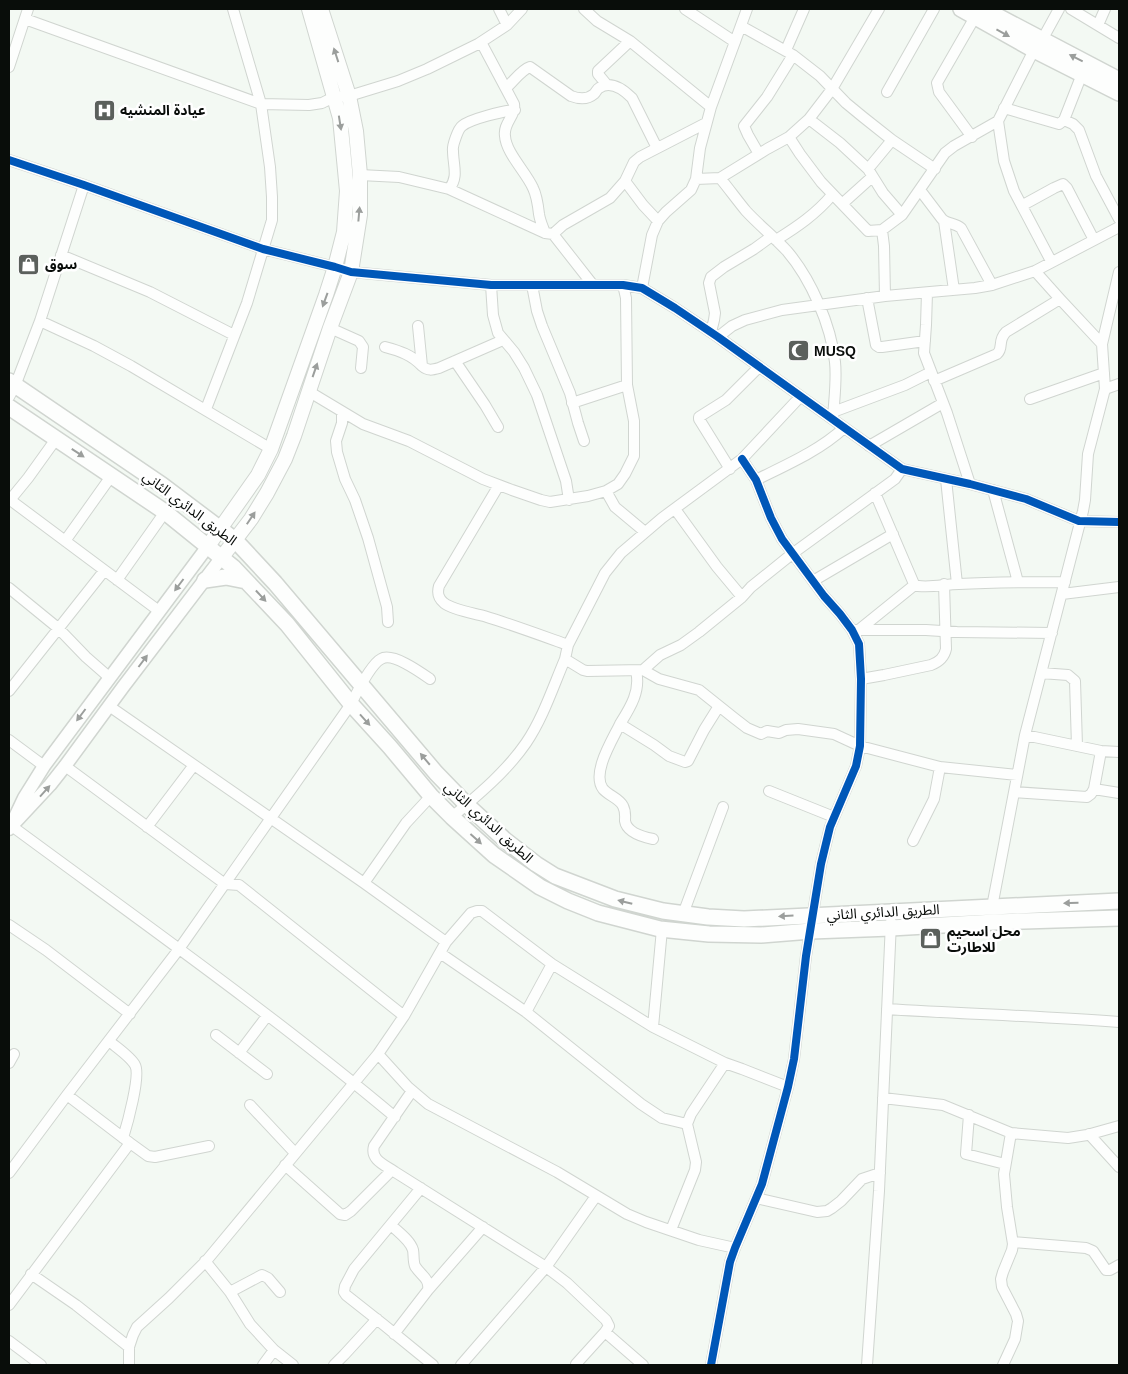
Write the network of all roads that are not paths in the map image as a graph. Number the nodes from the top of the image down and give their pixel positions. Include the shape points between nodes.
1 (234, 9) edge
2 (309, 9) edge
3 (321, 9) edge
4 (499, 9) edge
5 (522, 9) edge
6 (584, 9) edge
7 (685, 9) edge
8 (747, 9) edge
9 (804, 9) edge
10 (879, 9) edge
11 (934, 9) edge
12 (961, 9) edge
13 (1059, 9) edge
14 (1071, 9) edge
15 (1105, 9) edge
16 (979, 13) edge
17 (26, 14) edge
18 (507, 24) junction
19 (1098, 25) junction
20 (741, 26) junction
21 (1119, 38) edge
22 (630, 41) junction
23 (481, 42) junction
24 (735, 42) junction
25 (1038, 45) junction
26 (790, 52) junction
27 (9, 67) edge
28 (1082, 74) junction
29 (1119, 80) edge
30 (607, 85) junction
31 (506, 88) junction
32 (832, 89) junction
33 (886, 92) dead end
34 (1119, 93) edge
35 (349, 96) junction
36 (334, 97) junction
37 (261, 104) junction
38 (711, 108) junction
39 (1004, 108) junction
40 (514, 110) junction
41 (809, 119) junction
42 (1064, 120) junction
43 (998, 121) junction
44 (706, 123) junction
45 (789, 137) junction
46 (972, 137) junction
47 (892, 140) junction
48 (657, 148) junction
49 (759, 154) junction
50 (9, 160) edge
51 (935, 169) junction
52 (870, 173) junction
53 (360, 175) junction
54 (720, 178) junction
55 (696, 180) junction
56 (625, 181) junction
57 (84, 185) junction
58 (449, 189) junction
59 (920, 190) junction
60 (832, 195) junction
61 (842, 204) junction
62 (1023, 205) junction
63 (902, 215) junction
64 (1119, 219) edge
65 (658, 221) junction
66 (944, 221) junction
67 (1119, 227) edge
68 (882, 230) junction
69 (549, 233) junction
70 (774, 238) junction
71 (1094, 240) junction
72 (263, 249) junction
73 (61, 255) junction
74 (1051, 261) junction
75 (336, 267) junction
76 (1035, 271) junction
77 (351, 272) junction
78 (1119, 272) edge
79 (492, 284) junction
80 (532, 285) junction
81 (593, 285) junction
82 (623, 285) junction
83 (992, 285) junction
84 (642, 288) junction
85 (954, 290) junction
86 (927, 293) junction
87 (1117, 295) edge
88 (885, 296) junction
89 (867, 298) junction
90 (1060, 299) junction
91 (818, 305) junction
92 (40, 321) junction
93 (418, 326) dead end
94 (330, 328) junction
95 (234, 335) junction
96 (715, 335) junction
97 (503, 340) junction
98 (925, 341) junction
99 (1102, 344) junction
100 (385, 348) dead end
101 (456, 361) junction
102 (422, 366) junction
103 (759, 367) junction
104 (361, 368) dead end
105 (1104, 373) junction
106 (932, 376) junction
107 (1119, 384) edge
108 (627, 385) junction
109 (11, 388) edge
110 (1105, 389) junction
111 (308, 391) junction
112 (800, 397) junction
113 (1030, 399) dead end
114 (572, 403) junction
115 (943, 403) junction
116 (9, 406) edge
117 (206, 409) junction
118 (342, 412) junction
119 (833, 415) junction
120 (498, 427) dead end
121 (844, 428) junction
122 (56, 439) junction
123 (584, 441) dead end
124 (870, 446) junction
125 (271, 449) junction
126 (742, 459) junction
127 (730, 469) junction
128 (902, 469) junction
129 (112, 475) junction
130 (946, 479) junction
131 (756, 480) junction
132 (970, 484) junction
133 (499, 485) junction
134 (993, 490) junction
135 (606, 491) junction
136 (875, 494) junction
137 (9, 500) edge
138 (569, 500) junction
139 (676, 509) junction
140 (165, 512) junction
141 (1079, 521) junction
142 (1119, 522) edge
143 (221, 529) junction
144 (645, 532) junction
145 (893, 534) junction
146 (235, 540) junction
147 (65, 541) junction
148 (208, 546) junction
149 (792, 554) junction
150 (222, 558) junction
151 (104, 571) junction
152 (117, 580) junction
153 (205, 580) junction
154 (246, 581) junction
155 (813, 581) junction
156 (1018, 582) junction
157 (1065, 582) junction
158 (944, 584) junction
159 (957, 584) junction
160 (913, 585) junction
161 (1119, 587) edge
162 (9, 588) edge
163 (1062, 594) junction
164 (742, 597) junction
165 (159, 611) junction
166 (388, 622) dead end
167 (58, 628) junction
168 (856, 630) junction
169 (946, 631) junction
170 (1052, 633) junction
171 (568, 645) junction
172 (565, 659) junction
173 (640, 671) junction
174 (1042, 673) junction
175 (110, 678) junction
176 (430, 679) dead end
177 (861, 679) junction
178 (362, 684) junction
179 (9, 691) edge
180 (350, 704) junction
181 (109, 706) junction
182 (719, 706) junction
183 (620, 724) junction
184 (1025, 735) junction
185 (9, 740) edge
186 (860, 746) junction
187 (1077, 746) junction
188 (1101, 751) junction
189 (1119, 752) edge
190 (194, 765) junction
191 (44, 766) junction
192 (65, 766) junction
193 (940, 767) junction
194 (1017, 775) junction
195 (1094, 789) junction
196 (769, 791) dead end
197 (1014, 792) junction
198 (1119, 793) edge
199 (431, 796) junction
200 (467, 805) junction
201 (723, 807) dead end
202 (452, 817) junction
203 (834, 817) junction
204 (272, 819) junction
205 (147, 826) junction
206 (10, 827) edge
207 (653, 839) dead end
208 (913, 841) dead end
209 (364, 883) junction
210 (225, 884) junction
211 (1119, 901) edge
212 (992, 907) junction
213 (891, 912) junction
214 (683, 914) junction
215 (813, 915) junction
216 (1119, 918) edge
217 (9, 925) edge
218 (891, 928) junction
219 (662, 929) junction
220 (811, 931) junction
221 (446, 942) junction
222 (179, 949) junction
223 (440, 953) junction
224 (552, 964) junction
225 (887, 1008) junction
226 (526, 1012) junction
227 (130, 1014) junction
228 (267, 1016) junction
229 (404, 1016) junction
230 (1119, 1022) edge
231 (653, 1027) junction
232 (216, 1035) dead end
233 (109, 1041) junction
234 (239, 1053) junction
235 (378, 1054) junction
236 (725, 1063) junction
237 (267, 1074) dead end
238 (354, 1083) junction
239 (788, 1087) junction
240 (412, 1091) junction
241 (67, 1095) junction
242 (883, 1098) junction
243 (250, 1105) dead end
244 (969, 1115) junction
245 (395, 1117) junction
246 (687, 1124) junction
247 (1119, 1126) edge
248 (1011, 1133) junction
249 (1089, 1134) junction
250 (127, 1140) junction
251 (210, 1146) dead end
252 (295, 1153) junction
253 (1005, 1164) junction
254 (285, 1165) junction
255 (1119, 1167) edge
256 (392, 1170) junction
257 (880, 1173) junction
258 (9, 1174) edge
259 (421, 1188) junction
260 (596, 1196) junction
261 (756, 1198) junction
262 (391, 1225) junction
263 (483, 1227) junction
264 (671, 1230) junction
265 (1013, 1242) junction
266 (734, 1248) junction
267 (206, 1261) junction
268 (1119, 1265) edge
269 (546, 1267) junction
270 (31, 1274) junction
271 (428, 1290) junction
272 (230, 1292) junction
273 (280, 1292) dead end
274 (9, 1305) edge
275 (377, 1319) junction
276 (605, 1332) junction
277 (394, 1334) junction
278 (9, 1341) edge
279 (130, 1347) junction
280 (274, 1350) junction
281 (576, 1364) dead end
282 (41, 1365) edge
283 (129, 1365) edge
284 (262, 1365) edge
285 (293, 1365) edge
286 (334, 1365) edge
287 (433, 1365) edge
288 (461, 1365) edge
289 (643, 1365) edge
290 (710, 1365) edge
291 (867, 1365) edge
292 (1003, 1365) edge

1 - 37 street
2 - 36 main road
35 -> 3 main road
4 - 18 street
5 - 18 street
6 - 22 street
7 - 24 street
8 - 20 street
9 - 26 street
10 - 32 street
11 - 33 street
12 - 16 main road
13 - 25 street
14 - 19 street
15 - 19 street
16 - 25 main road
16 - 46 street via 938,83 939,92
17 - 27 street
17 - 37 street
18 - 23 street
19 - 21 street
20 - 24 street
20 - 26 street
22 - 30 street via 598,71
22 - 38 street
23 - 31 street
23 - 35 street via 398,81
24 - 38 street
25 - 28 main road
29 -> 25 main road
25 - 39 street
26 - 32 street
26 - 49 street via 766,97 744,126
28 - 34 main road
28 - 42 street
30 - 31 street via 578,99 530,67
30 - 48 street via 618,87 632,98
31 - 40 street
32 - 41 street
32 - 47 street
35 - 36 street
35 - 53 main road
36 - 37 street via 322,103
36 -> 75 main road via 340,118 347,191 344,232
37 - 72 street via 272,197 272,220
38 - 44 street
39 - 42 street via 1059,124
39 - 43 street
40 - 58 street via 492,114 460,128 453,143 454,183
40 - 69 street via 505,138 532,185 540,216
41 - 45 street
41 - 52 street via 840,143
42 - 64 street via 1079,130 1096,176
43 - 46 street
43 - 62 street via 1004,161 1014,191
44 - 48 street
44 - 55 street
45 - 49 street
45 - 60 street
46 - 51 street via 954,146
47 - 51 street
47 - 52 street
48 - 56 street via 634,162
49 - 54 street
50 - 57 street
51 - 59 street
52 - 61 street
52 - 63 street
53 - 58 street via 415,179
77 -> 53 main road via 360,215
54 - 55 street
54 - 70 street
55 - 65 street via 691,190
56 - 65 street
56 - 69 street via 610,198
57 - 72 street
57 - 73 street
58 - 69 street
59 - 63 street
59 - 66 street
60 - 61 street
60 - 70 street via 813,215
61 - 68 street via 868,231
62 - 71 street via 1062,184
62 - 74 street
63 - 68 street
65 - 84 street via 652,235
66 - 83 street via 961,228
66 - 85 street
67 - 71 street
68 - 88 street
69 - 81 street
70 - 91 street via 799,268
70 - 96 street via 711,277
71 - 74 street
72 - 75 street
72 - 95 street
73 - 92 street
73 - 95 street via 150,292
74 - 76 street
75 - 77 street
75 -> 125 main road
76 - 83 street
76 - 90 street
77 - 79 street
77 - 94 main road
78 - 87 street
79 - 80 street
79 - 97 street via 493,316
80 - 81 street
80 - 114 street via 542,326
81 - 82 street
82 - 84 street
82 - 108 street
83 - 85 street
84 - 96 street
85 - 86 street
86 - 88 street
86 - 98 street
87 - 99 street
88 - 89 street
89 - 91 street
89 - 98 street via 876,345
90 - 99 street
90 - 106 street via 1006,332 997,354
91 - 96 street via 745,320
91 - 119 street via 835,360
92 - 109 street
92 - 117 street via 94,346
93 - 102 street
94 - 104 street via 359,341 363,347
111 -> 94 main road
95 - 117 street
96 - 103 street
97 - 101 street
97 - 138 street via 524,368 537,395 566,481
98 - 106 street via 924,353
99 - 105 street
100 - 102 street via 406,354
101 - 102 street via 432,370
101 - 120 street
103 - 112 street
103 - 127 street via 726,400 699,417
105 - 110 street
105 - 113 street
106 - 115 street
106 - 119 street
107 - 110 street
108 - 114 street
108 - 135 street via 634,421 634,456 618,484
109 - 143 main road, الطريق الدائري الثاني via 147,475
110 - 141 street via 1088,454 1085,500
111 - 118 street
146 -> 111 main road via 268,493 285,459
112 - 119 street
112 - 126 street
114 - 123 street
115 - 124 street
115 - 132 street
116 - 122 main road, الطريق الدائري الثاني
117 - 125 street
118 - 133 street via 363,424 410,440
118 - 166 street via 337,452 368,538 387,607
119 - 121 street
121 - 124 street
121 - 131 street via 821,446
122 -> 129 main road, الطريق الدائري الثاني
122 - 137 street
124 - 128 street
125 - 143 main road via 258,475
126 - 127 street
126 - 131 street
127 - 139 street
128 - 130 street
128 - 136 street via 896,479
129 - 140 main road, الطريق الدائري الثاني
129 - 147 street
130 - 132 street
130 - 159 street
131 - 149 street via 771,518
132 - 134 street
133 - 138 street via 550,502
133 - 171 street via 439,586 439,598 457,609
134 - 141 street via 1026,499
134 - 156 street
135 - 138 street
135 - 144 street via 616,507
136 - 145 street
136 - 149 street
137 - 147 street
139 - 144 street
139 - 164 street
140 - 148 main road, الطريق الدائري الثاني
140 - 152 street
141 - 142 street
141 - 157 street
143 - 146 main road, الطريق الدائري الثاني
143 - 148 main road
144 - 171 street via 621,552 605,573
145 - 155 street
145 - 160 street
146 - 150 main road
146 - 178 main road, الطريق الدائري الثاني
147 - 151 street
148 - 150 main road, الطريق الدائري الثاني
148 -> 165 street
149 - 155 street
149 - 164 street
150 - 153 street
150 - 154 main road, الطريق الدائري الثاني
151 - 152 street
151 - 167 street
152 - 165 street
153 - 154 main road via 226,577
181 -> 153 street
154 -> 180 main road, الطريق الدائري الثاني via 287,624
155 - 168 street
156 - 157 street
156 - 159 street
157 - 163 street
158 - 159 street
158 - 160 street
158 - 169 street
160 - 168 street
161 - 163 street
162 - 167 street
163 - 170 street
164 - 173 street via 699,632
165 - 175 street
167 - 175 street
167 - 179 street
168 - 169 street
168 - 177 street
169 - 170 street
169 - 177 street via 945,654 938,662
170 - 174 street
171 - 172 street
172 - 173 street via 587,671
172 - 200 street via 526,742 508,766
173 - 182 street via 699,690
173 - 183 street via 631,707
174 - 184 street
174 - 187 street via 1068,675 1075,681
175 -> 191 street
176 - 178 street via 387,657 375,664
177 - 186 street
178 - 180 street
200 -> 178 main road, الطريق الدائري الثاني
180 -> 199 main road, الطريق الدائري الثاني
180 - 204 street
181 - 190 street
181 - 192 street
182 - 183 street via 685,762 669,756
182 - 186 street via 760,734 798,728 834,734
183 - 207 street via 600,768 600,782 622,804 629,829
184 - 187 street
184 - 194 street
185 - 191 street
186 - 193 street
186 - 203 street via 856,766
187 - 188 street
188 - 189 street
188 - 195 street
190 - 204 street
190 - 205 street
191 - 206 street
192 - 205 street
206 -> 192 street
193 - 194 street
193 - 208 street via 934,799
194 - 197 street
195 - 197 street via 1087,796
195 - 198 street
196 - 203 street
197 - 212 street
199 - 202 main road, الطريق الدائري الثاني
199 - 209 street via 406,823
200 - 202 street
214 -> 200 main road, الطريق الدائري الثاني via 615,900 555,876 505,840
201 - 214 street
202 -> 219 main road, الطريق الدائري الثاني via 494,855 568,902
203 - 215 street via 821,864
204 - 209 street
204 - 210 street
205 - 210 street
206 - 222 street
209 - 221 street
210 - 222 street
210 - 229 street via 238,885
211 -> 212 main road, الطريق الدائري الثاني
212 - 213 main road, الطريق الدائري الثاني
213 - 215 main road, الطريق الدائري الثاني
213 - 218 street
215 -> 214 main road, الطريق الدائري الثاني via 744,919
215 - 220 street
216 - 218 main road, الطريق الدائري الثاني
217 - 227 street
218 - 220 main road, الطريق الدائري الثاني
218 - 225 street
219 - 220 main road, الطريق الدائري الثاني via 738,935
219 - 231 street
220 - 239 street
221 - 223 street
221 - 224 street via 477,910
222 - 227 street
222 - 228 street
223 - 226 street
223 - 229 street
224 - 226 street
224 - 231 street
225 - 230 street
225 - 242 street
226 - 246 street via 641,1104 662,1118
227 - 233 street
228 - 234 street
228 - 238 street
229 - 235 street
231 - 236 street
232 - 234 street
233 - 241 street
233 - 250 street via 137,1068
234 - 237 street
235 - 238 street
235 - 240 street
236 - 239 street
236 - 246 street
238 - 245 street
238 - 252 street
239 - 261 street
240 - 245 street
240 - 260 street via 428,1104
241 - 250 street
241 - 258 street
242 - 244 street via 943,1105
242 - 257 street
243 - 252 street
244 - 248 street
244 - 253 street via 966,1154
245 - 256 street via 372,1150 376,1159
246 - 264 street via 695,1170
247 - 249 street
248 - 249 street via 1068,1138
248 - 253 street
249 - 255 street
250 - 251 street via 154,1158
250 - 270 street
252 - 254 street
253 - 265 street
254 - 256 street via 345,1215
254 - 267 street
256 - 259 street
257 - 261 street via 862,1178 841,1201 826,1211 817,1212
257 - 291 street
259 - 262 street
259 - 263 street
260 - 264 street via 627,1214
260 - 269 street
261 - 266 street
262 - 271 street via 410,1244 415,1265 428,1281
262 - 275 street via 354,1269 344,1289 346,1295
263 - 269 street
263 - 271 street
264 - 266 street
265 - 268 street via 1086,1248 1093,1251 1106,1270
265 - 292 street via 1003,1272 1002,1287 1018,1321 1015,1339
266 - 290 street
267 - 272 street
267 - 279 street via 137,1327
269 - 276 street via 606,1320 609,1326
269 - 288 street
270 - 274 street
270 - 279 street
271 - 277 street
272 - 273 street via 262,1275
272 - 280 street via 250,1324
275 - 277 street
275 - 286 street
276 - 281 street
276 - 289 street
277 - 287 street
278 - 282 street
279 - 283 street
280 - 284 street
280 - 285 street

